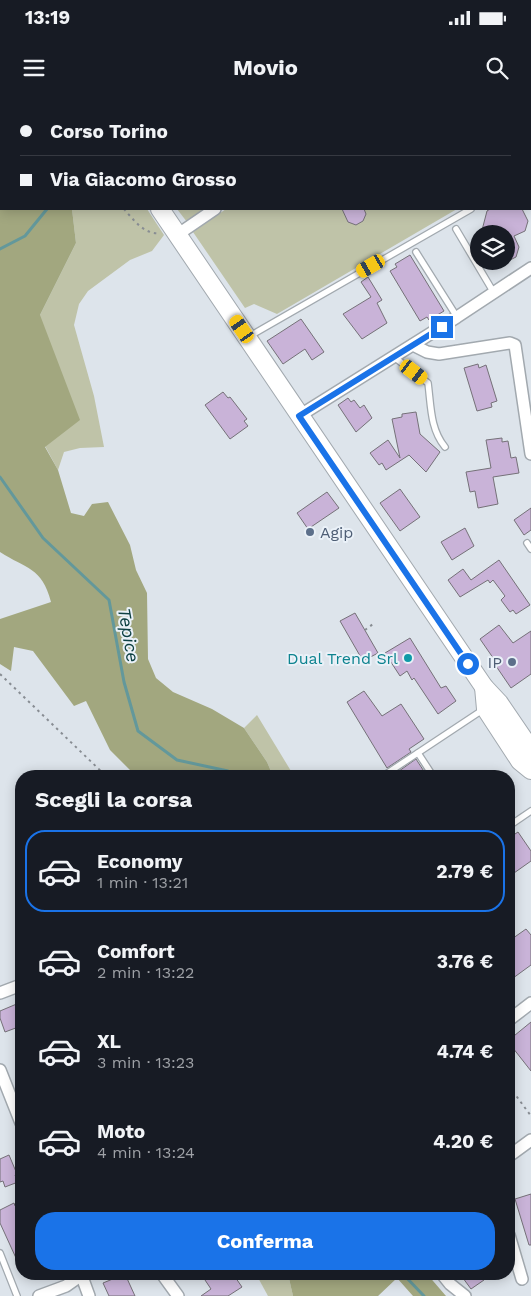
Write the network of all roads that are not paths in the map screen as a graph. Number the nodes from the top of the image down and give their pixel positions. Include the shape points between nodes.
1 (161, 210) edge
2 (213, 210) edge
3 (469, 210) edge
4 (456, 229) dead end
5 (176, 233) junction
6 (416, 252) dead end
7 (531, 268) edge
8 (494, 293) junction
9 (457, 318) junction
10 (248, 338) junction
11 (413, 345) junction
12 (394, 357) junction
13 (299, 416) junction
14 (446, 447) dead end
15 (531, 454) edge
16 (527, 543) dead end
17 (531, 549) edge
18 (490, 706) junction
19 (418, 753) junction
20 (530, 758) edge
21 (392, 770) edge
22 (429, 770) edge
23 (531, 811) edge
24 (515, 822) edge
25 (15, 987) edge
26 (0, 993) edge
27 (531, 1003) edge
28 (515, 1015) edge
29 (0, 1070) edge
30 (15, 1108) edge
31 (531, 1140) edge
32 (515, 1152) edge
33 (0, 1253) edge
34 (515, 1255) edge
35 (522, 1279) dead end
36 (74, 1280) edge
37 (84, 1280) edge
38 (166, 1280) edge
39 (447, 1280) edge
40 (17, 1296) edge
41 (39, 1296) edge
42 (89, 1296) edge
43 (178, 1296) edge
44 (465, 1296) edge

1 - 5 main road
2 - 5 street
3 - 10 lane
4 - 8 lane
5 - 10 main road
6 - 9 lane
7 - 8 street
8 - 9 street
9 - 11 street
10 - 13 main road
11 - 12 street
11 - 15 street via 439,354 510,343 515,346
12 - 13 street
12 - 14 lane via 428,382 434,429
13 - 18 main road via 484,687
16 - 17 lane
18 - 19 lane
18 - 20 main road
19 - 21 lane
19 - 22 lane
23 - 24 lane
25 - 26 street
27 - 28 street
29 - 30 street
31 - 32 street
33 - 40 lane
34 - 35 street
36 - 41 street
37 - 42 street
38 - 43 street
39 - 44 street

